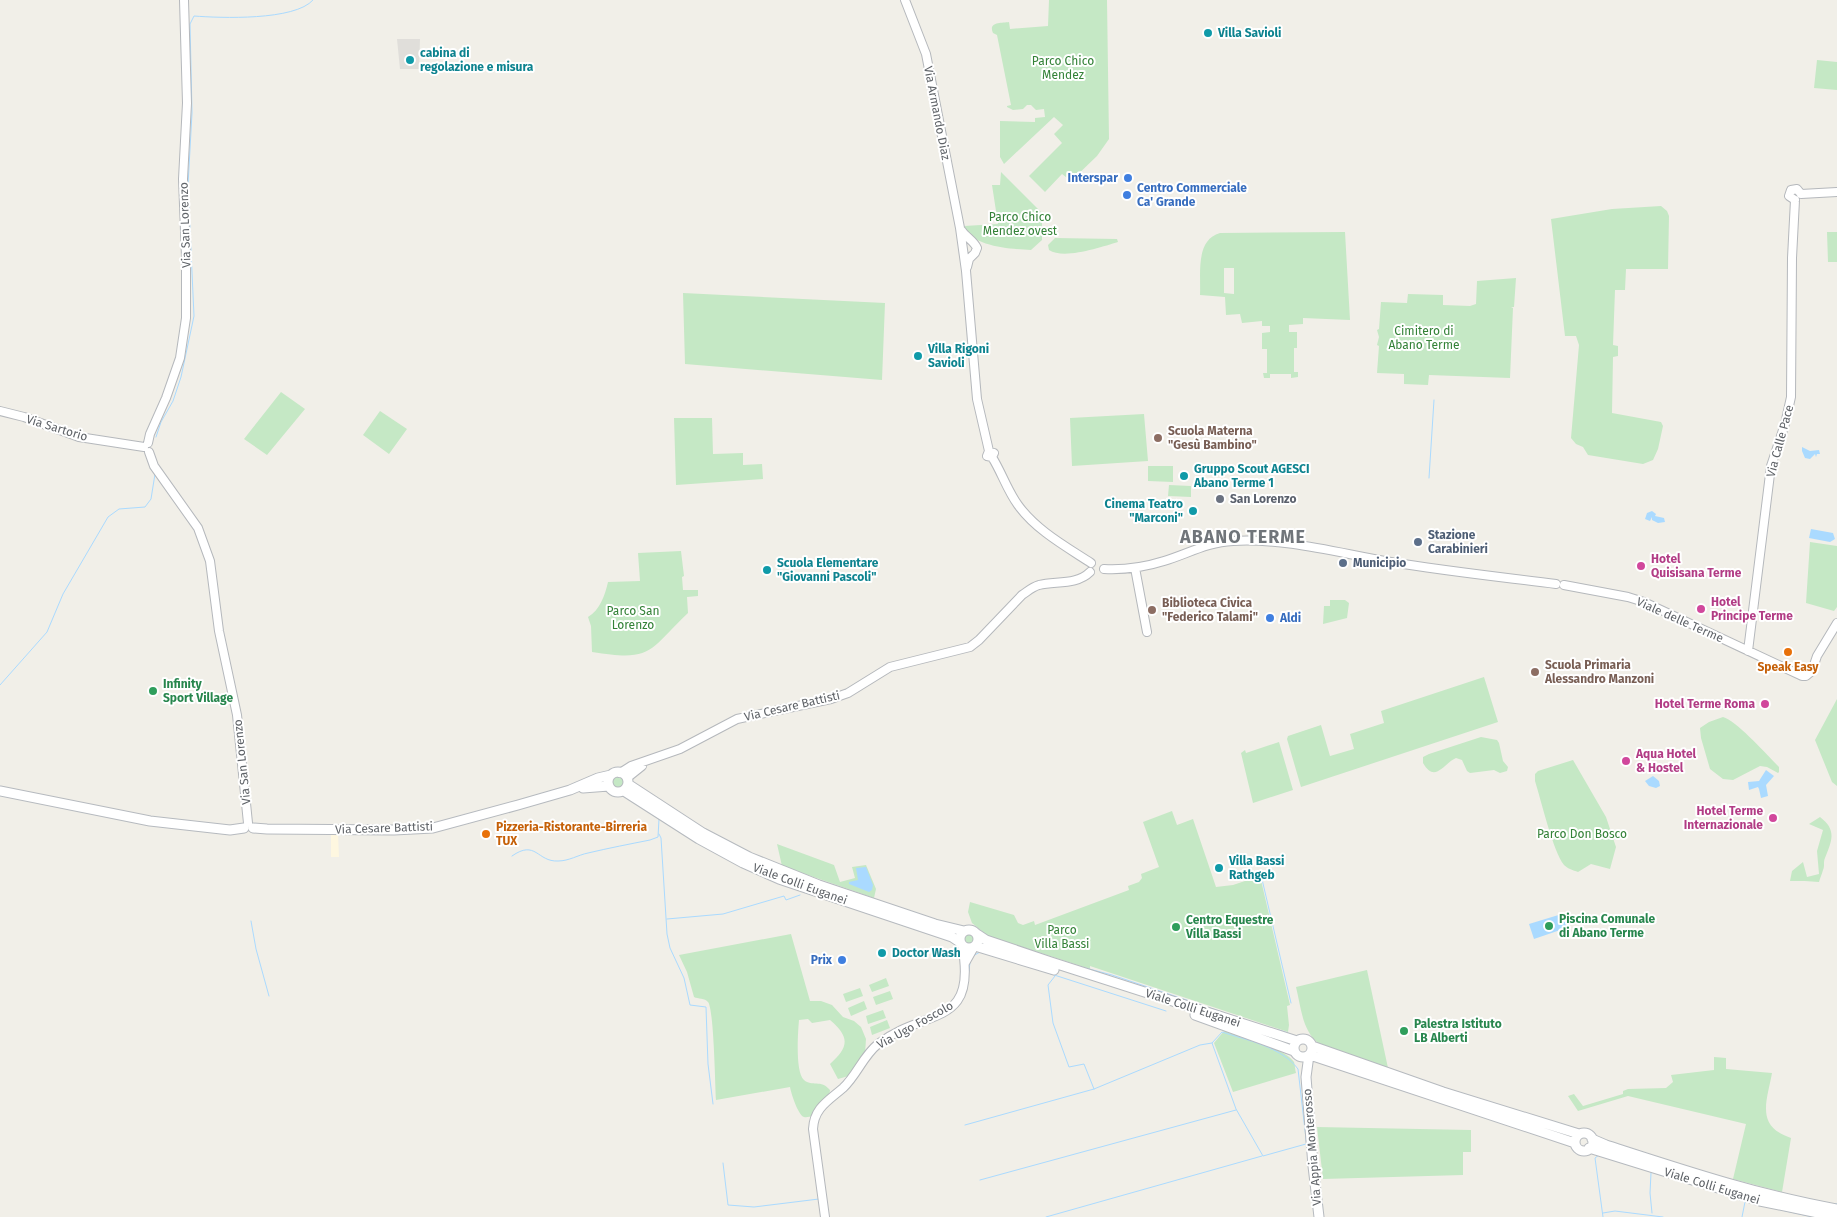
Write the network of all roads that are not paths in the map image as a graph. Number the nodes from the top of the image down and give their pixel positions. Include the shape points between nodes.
1 (184, 0) edge
2 (905, 0) edge
3 (1837, 192) edge
4 (965, 246) junction
5 (972, 255) junction
6 (966, 271) junction
7 (0, 411) edge
8 (147, 447) junction
9 (1091, 563) junction
10 (1135, 568) junction
11 (1104, 569) junction
12 (1090, 572) junction
13 (1837, 623) edge
14 (1147, 632) dead end
15 (1748, 651) junction
16 (622, 780) junction
17 (608, 786) junction
18 (570, 790) junction
19 (0, 791) edge
20 (248, 826) junction
21 (964, 931) junction
22 (977, 934) junction
23 (961, 944) junction
24 (974, 946) junction
25 (965, 963) junction
26 (1296, 1041) junction
27 (1310, 1052) junction
28 (1297, 1054) junction
29 (1306, 1077) junction
30 (1577, 1139) junction
31 (1592, 1139) junction
32 (1589, 1148) junction
33 (1837, 1209) edge
34 (825, 1217) edge
35 (1319, 1217) edge
36 (1837, 1217) edge

1 - 8 street, Via San Lorenzo via 186,318 180,358
2 - 4 street, Via Armando Diaz via 926,54
3 - 15 street, Via Calle Pace via 1801,194 1797,188 1791,190 1790,196 1795,200 1791,397 1768,487
4 - 5 street via 967,255
4 - 5 street via 975,243 977,248
4 - 6 street, Via Armando Diaz
5 - 6 street, Via Armando Diaz
6 - 9 street, Via Armando Diaz via 977,399 991,454 1009,491 1024,512 1045,532
7 - 8 street, Via Sartorio via 79,437
8 - 20 street, Via San Lorenzo via 154,466 198,528 210,561 219,631 237,715
9 - 11 street via 1102,564
9 - 12 street via 1088,566
10 - 11 street, Viale delle Terme
10 - 14 street
10 - 15 street, Viale delle Terme via 1210,544 1232,541 1288,543 1628,597
11 - 12 street via 1095,574
12 - 16 street, Via Cesare Battisti via 1082,578 1030,589 970,646 890,667 848,693 831,699 737,719 680,749 631,766
13 - 15 street, Viale delle Terme via 1812,671 1806,676
16 - 17 main road via 608,780
16 - 17 main road, Via Cesare Battisti via 615,792
16 - 18 main road, Via Cesare Battisti via 598,778
16 - 21 main road, Viale Colli Euganei via 704,833 749,857 819,885
16 - 23 main road, Viale Colli Euganei via 699,839 743,863 779,879 952,937
17 - 18 main road, Via Cesare Battisti
18 - 20 main road, Via Cesare Battisti via 432,828 267,829
19 - 20 main road, Via Cesare Battisti via 150,821 230,830
21 - 22 main road, Viale Colli Euganei via 971,929
21 - 23 main road via 960,936
22 - 24 main road
22 - 26 main road, Viale Colli Euganei via 1051,962
23 - 24 main road, Viale Colli Euganei via 968,948
23 - 25 street, Via Ugo Foscolo
24 - 25 street, Via Ugo Foscolo
24 - 28 main road, Viale Colli Euganei via 1192,1014
25 - 34 street, Via Ugo Foscolo via 966,981 954,1005 879,1043 844,1087 816,1112 813,1129
26 - 27 main road, Viale Colli Euganei via 1306,1039
26 - 28 main road
27 - 28 main road, Viale Colli Euganei via 1304,1057
27 - 29 main road, Via Appia Monterosso
27 - 30 main road, Viale Colli Euganei
28 - 29 main road, Via Appia Monterosso
29 - 35 main road, Via Appia Monterosso
30 - 31 main road, Viale Colli Euganei via 1586,1133
30 - 32 main road, Viale Colli Euganei via 1580,1150
31 - 32 main road
31 - 33 main road, Viale Colli Euganei via 1717,1181
32 - 36 main road, Viale Colli Euganei via 1760,1201

